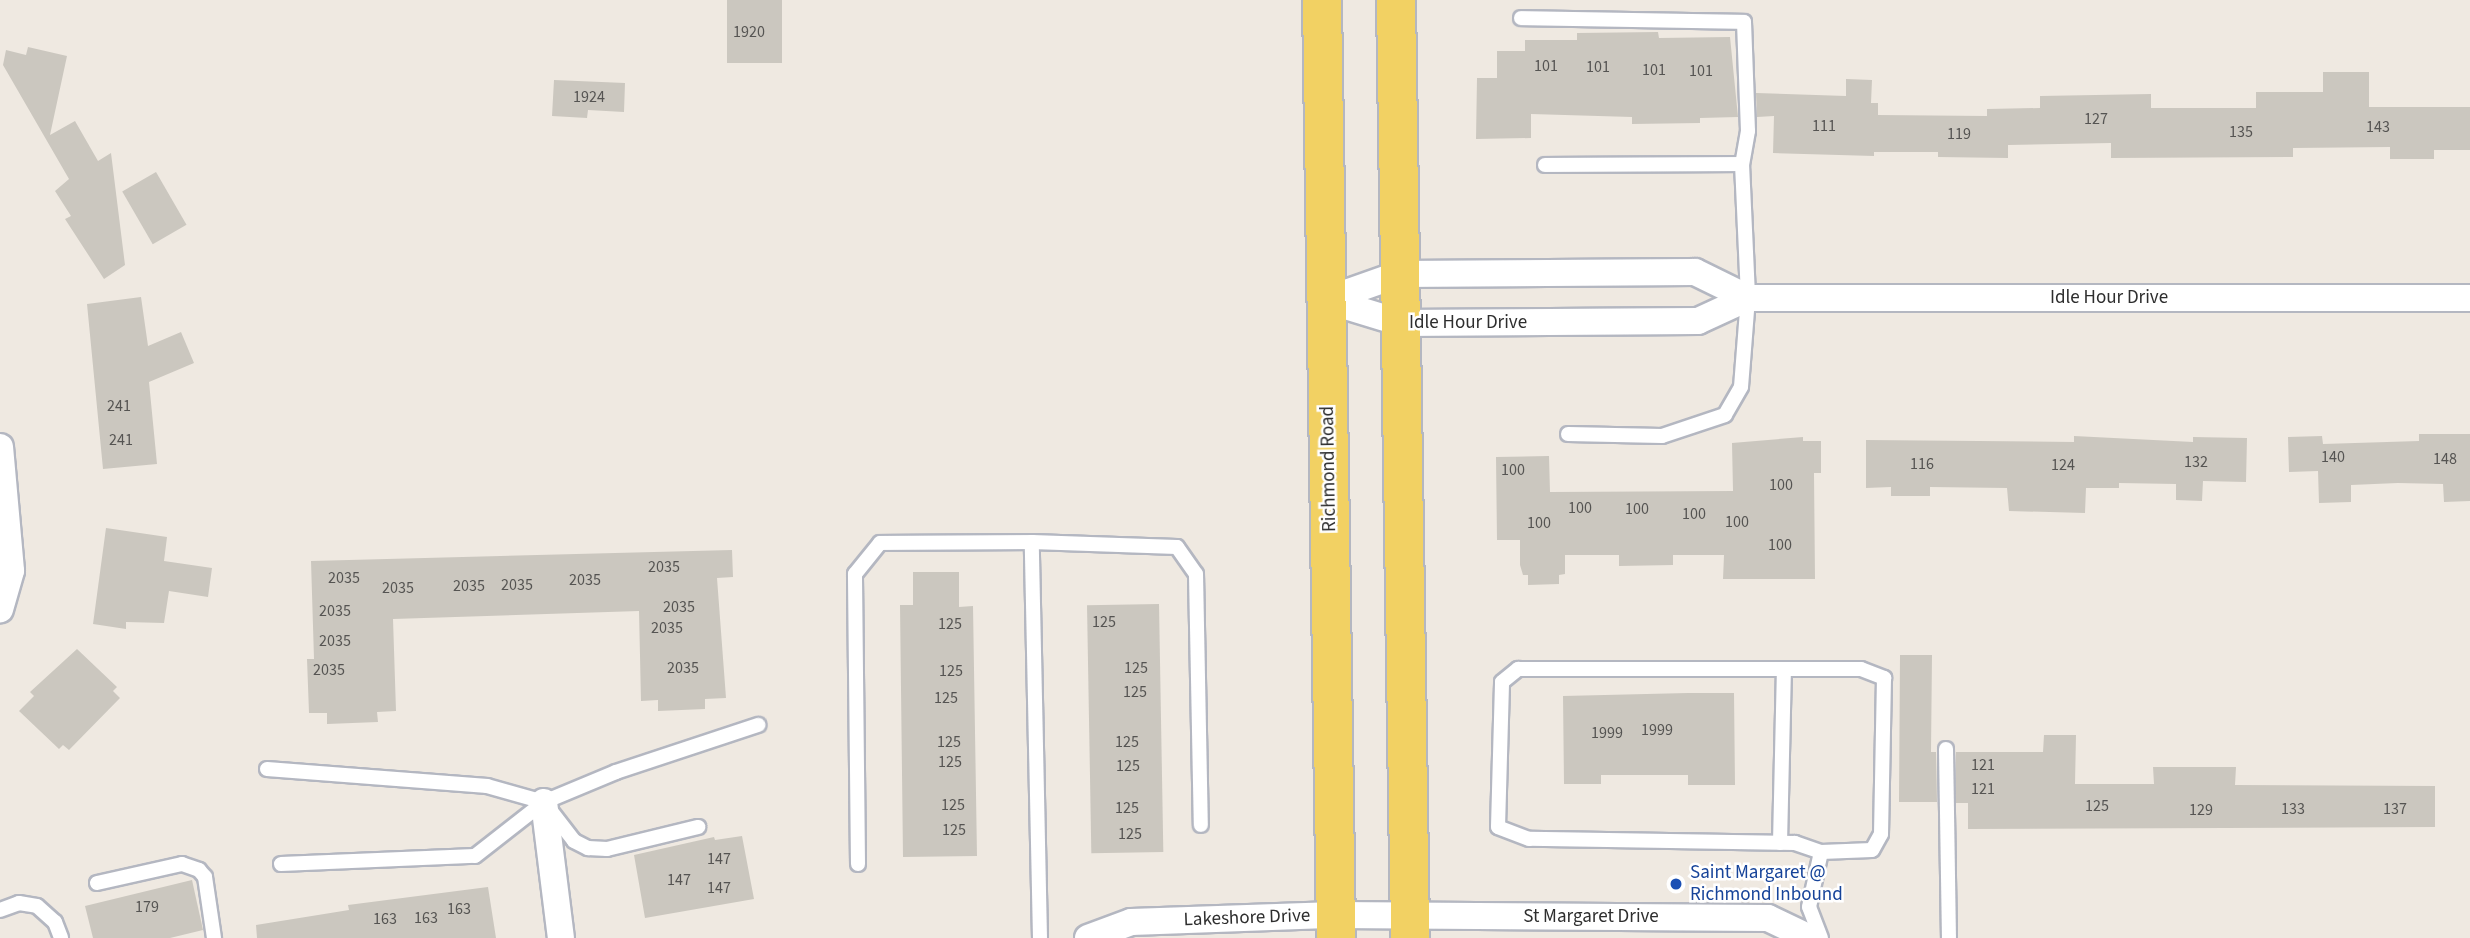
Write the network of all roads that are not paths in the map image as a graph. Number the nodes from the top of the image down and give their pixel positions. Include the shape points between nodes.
1 (1322, 0) edge
2 (1396, 0) edge
3 (1521, 18) dead end
4 (1742, 164) junction
5 (1545, 165) dead end
6 (1400, 274) junction
7 (1748, 298) junction
8 (2470, 298) edge
9 (1326, 300) junction
10 (1401, 323) junction
11 (1569, 434) dead end
12 (0, 447) edge
13 (1032, 542) junction
14 (0, 609) edge
15 (1784, 669) junction
16 (758, 726) dead end
17 (1946, 749) dead end
18 (267, 769) dead end
19 (544, 802) junction
20 (1201, 825) dead end
21 (698, 827) dead end
22 (1780, 843) junction
23 (1821, 852) junction
24 (281, 864) dead end
25 (858, 864) dead end
26 (96, 883) dead end
27 (0, 910) edge
28 (1336, 927) edge
29 (1410, 928) edge
30 (61, 938) edge
31 (214, 938) edge
32 (561, 938) edge
33 (1040, 938) edge
34 (1088, 938) edge
35 (1810, 938) edge
36 (1821, 938) edge
37 (1949, 938) edge

1 - 9 main road, Richmond Road
2 - 6 main road
3 - 4 lane via 1744,22 1748,131
4 - 5 lane
4 - 7 lane
6 - 7 street, Idle Hour Drive via 1695,272
6 - 9 street, Idle Hour Drive
6 - 10 main road
7 - 8 street, Idle Hour Drive
7 - 10 street, Idle Hour Drive via 1698,321
7 - 11 lane via 1741,387 1725,415 1662,436
9 - 10 street, Idle Hour Drive
9 - 28 main road, Richmond Road
10 - 29 main road
12 - 14 street via 11,571
13 - 20 lane via 1177,547 1196,574
13 - 25 lane via 880,543 855,574
13 - 33 lane
15 - 22 lane
15 - 22 lane via 1518,669 1503,682 1497,827 1529,839
15 - 23 lane via 1861,669 1884,678 1881,834 1872,850
16 - 19 lane via 616,772
17 - 37 lane
18 - 19 lane via 487,786
19 - 21 lane via 574,841 587,848 607,849
19 - 24 lane via 475,856
19 - 32 street
22 - 23 lane
23 - 36 lane via 1809,907
26 - 31 lane via 182,864 199,870 205,877
27 - 30 lane via 19,903 37,906 55,922
28 - 29 street, Lakeshore Drive
28 - 34 street, Lakeshore Drive via 1131,922
29 - 35 street, St Margaret Drive via 1768,918

